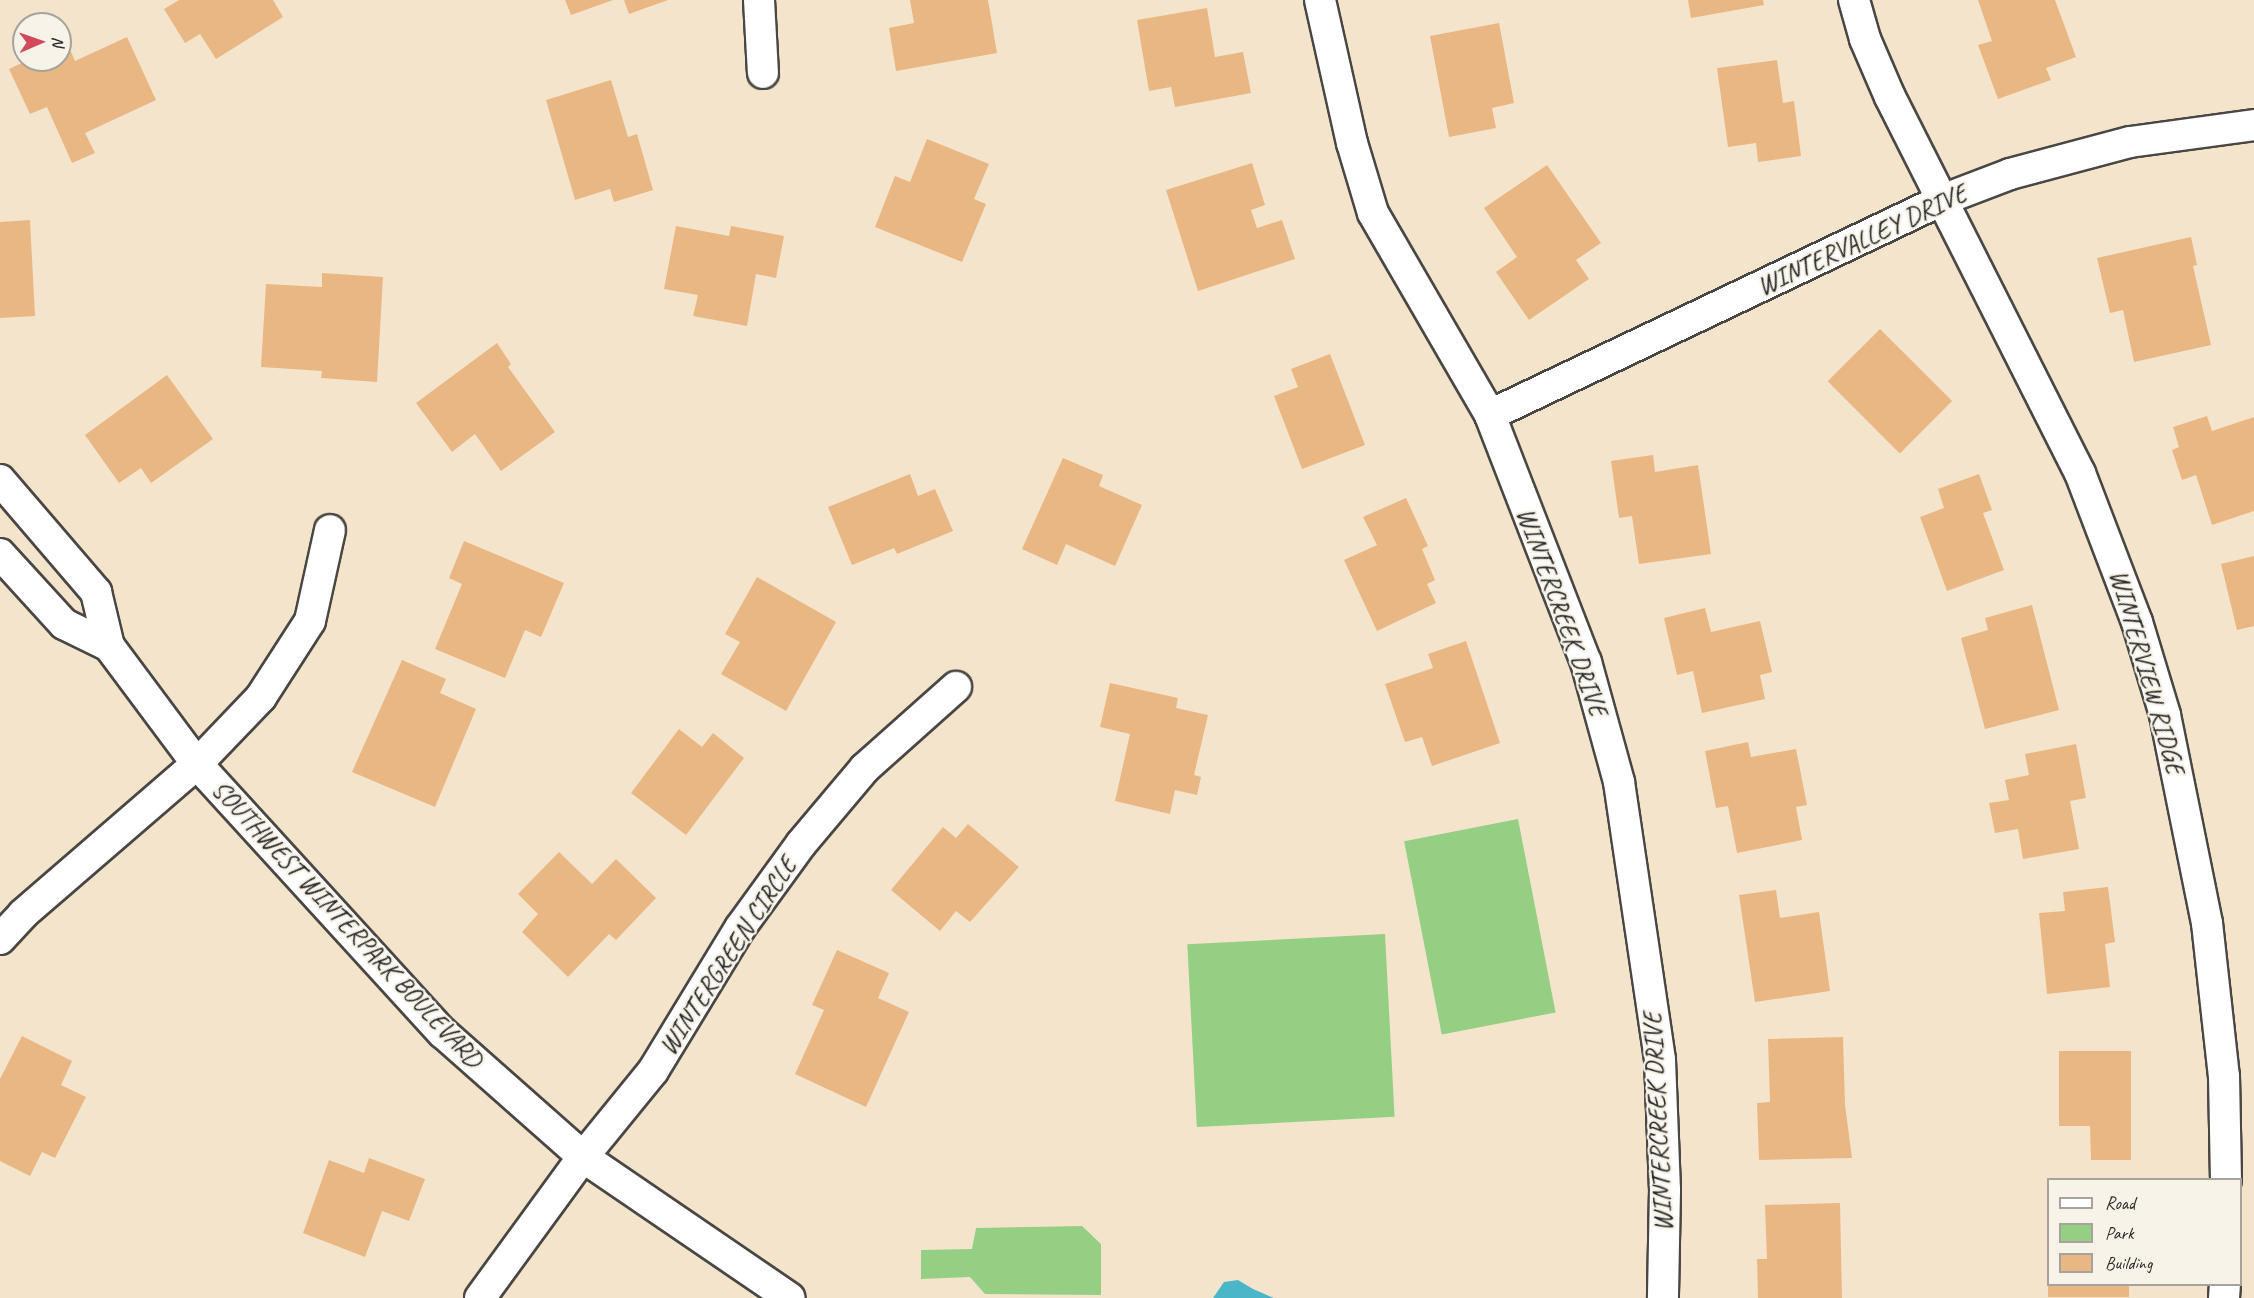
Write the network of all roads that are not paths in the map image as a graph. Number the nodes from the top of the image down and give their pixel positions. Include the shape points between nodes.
1 (759, 0) edge
2 (1320, 0) edge
3 (1854, 0) edge
4 (764, 73) dead end
5 (2254, 125) edge
6 (1942, 200) junction
7 (1490, 415) junction
8 (0, 480) edge
9 (330, 530) dead end
10 (0, 554) edge
11 (109, 646) junction
12 (956, 687) dead end
13 (197, 764) junction
14 (0, 939) edge
15 (583, 1157) junction
16 (2226, 1178) edge
17 (480, 1298) edge
18 (790, 1298) edge
19 (1663, 1298) edge

1 - 4 street
2 - 7 street, WINTERCREEK DRIVE via 1352,143 1373,213
3 - 6 street, WINTERVIEW RIDGE via 1865,39 1890,97
5 - 6 street, WINTERVALLEY DRIVE via 2180,133 2081,153
6 - 7 street, WINTERVALLEY DRIVE
6 - 16 street, WINTERVIEW RIDGE via 2080,473 2137,622 2165,715 2207,923 2224,1076
7 - 19 street, WINTERCREEK DRIVE via 1586,662 1618,782 1660,1060
8 - 11 street, SOUTHWEST WINTERPARK BOULEVARD via 96,592
9 - 13 street via 310,621 261,697
10 - 11 street, SOUTHWEST WINTERPARK BOULEVARD via 64,624
11 - 13 street, SOUTHWEST WINTERPARK BOULEVARD
12 - 15 street, WINTERGREEN CIRCLE via 865,768 801,844 740,928 653,1071
13 - 14 street via 23,914
13 - 15 street, SOUTHWEST WINTERPARK BOULEVARD via 443,1033
15 - 17 street, WINTERGREEN CIRCLE
15 - 18 street, SOUTHWEST WINTERPARK BOULEVARD

